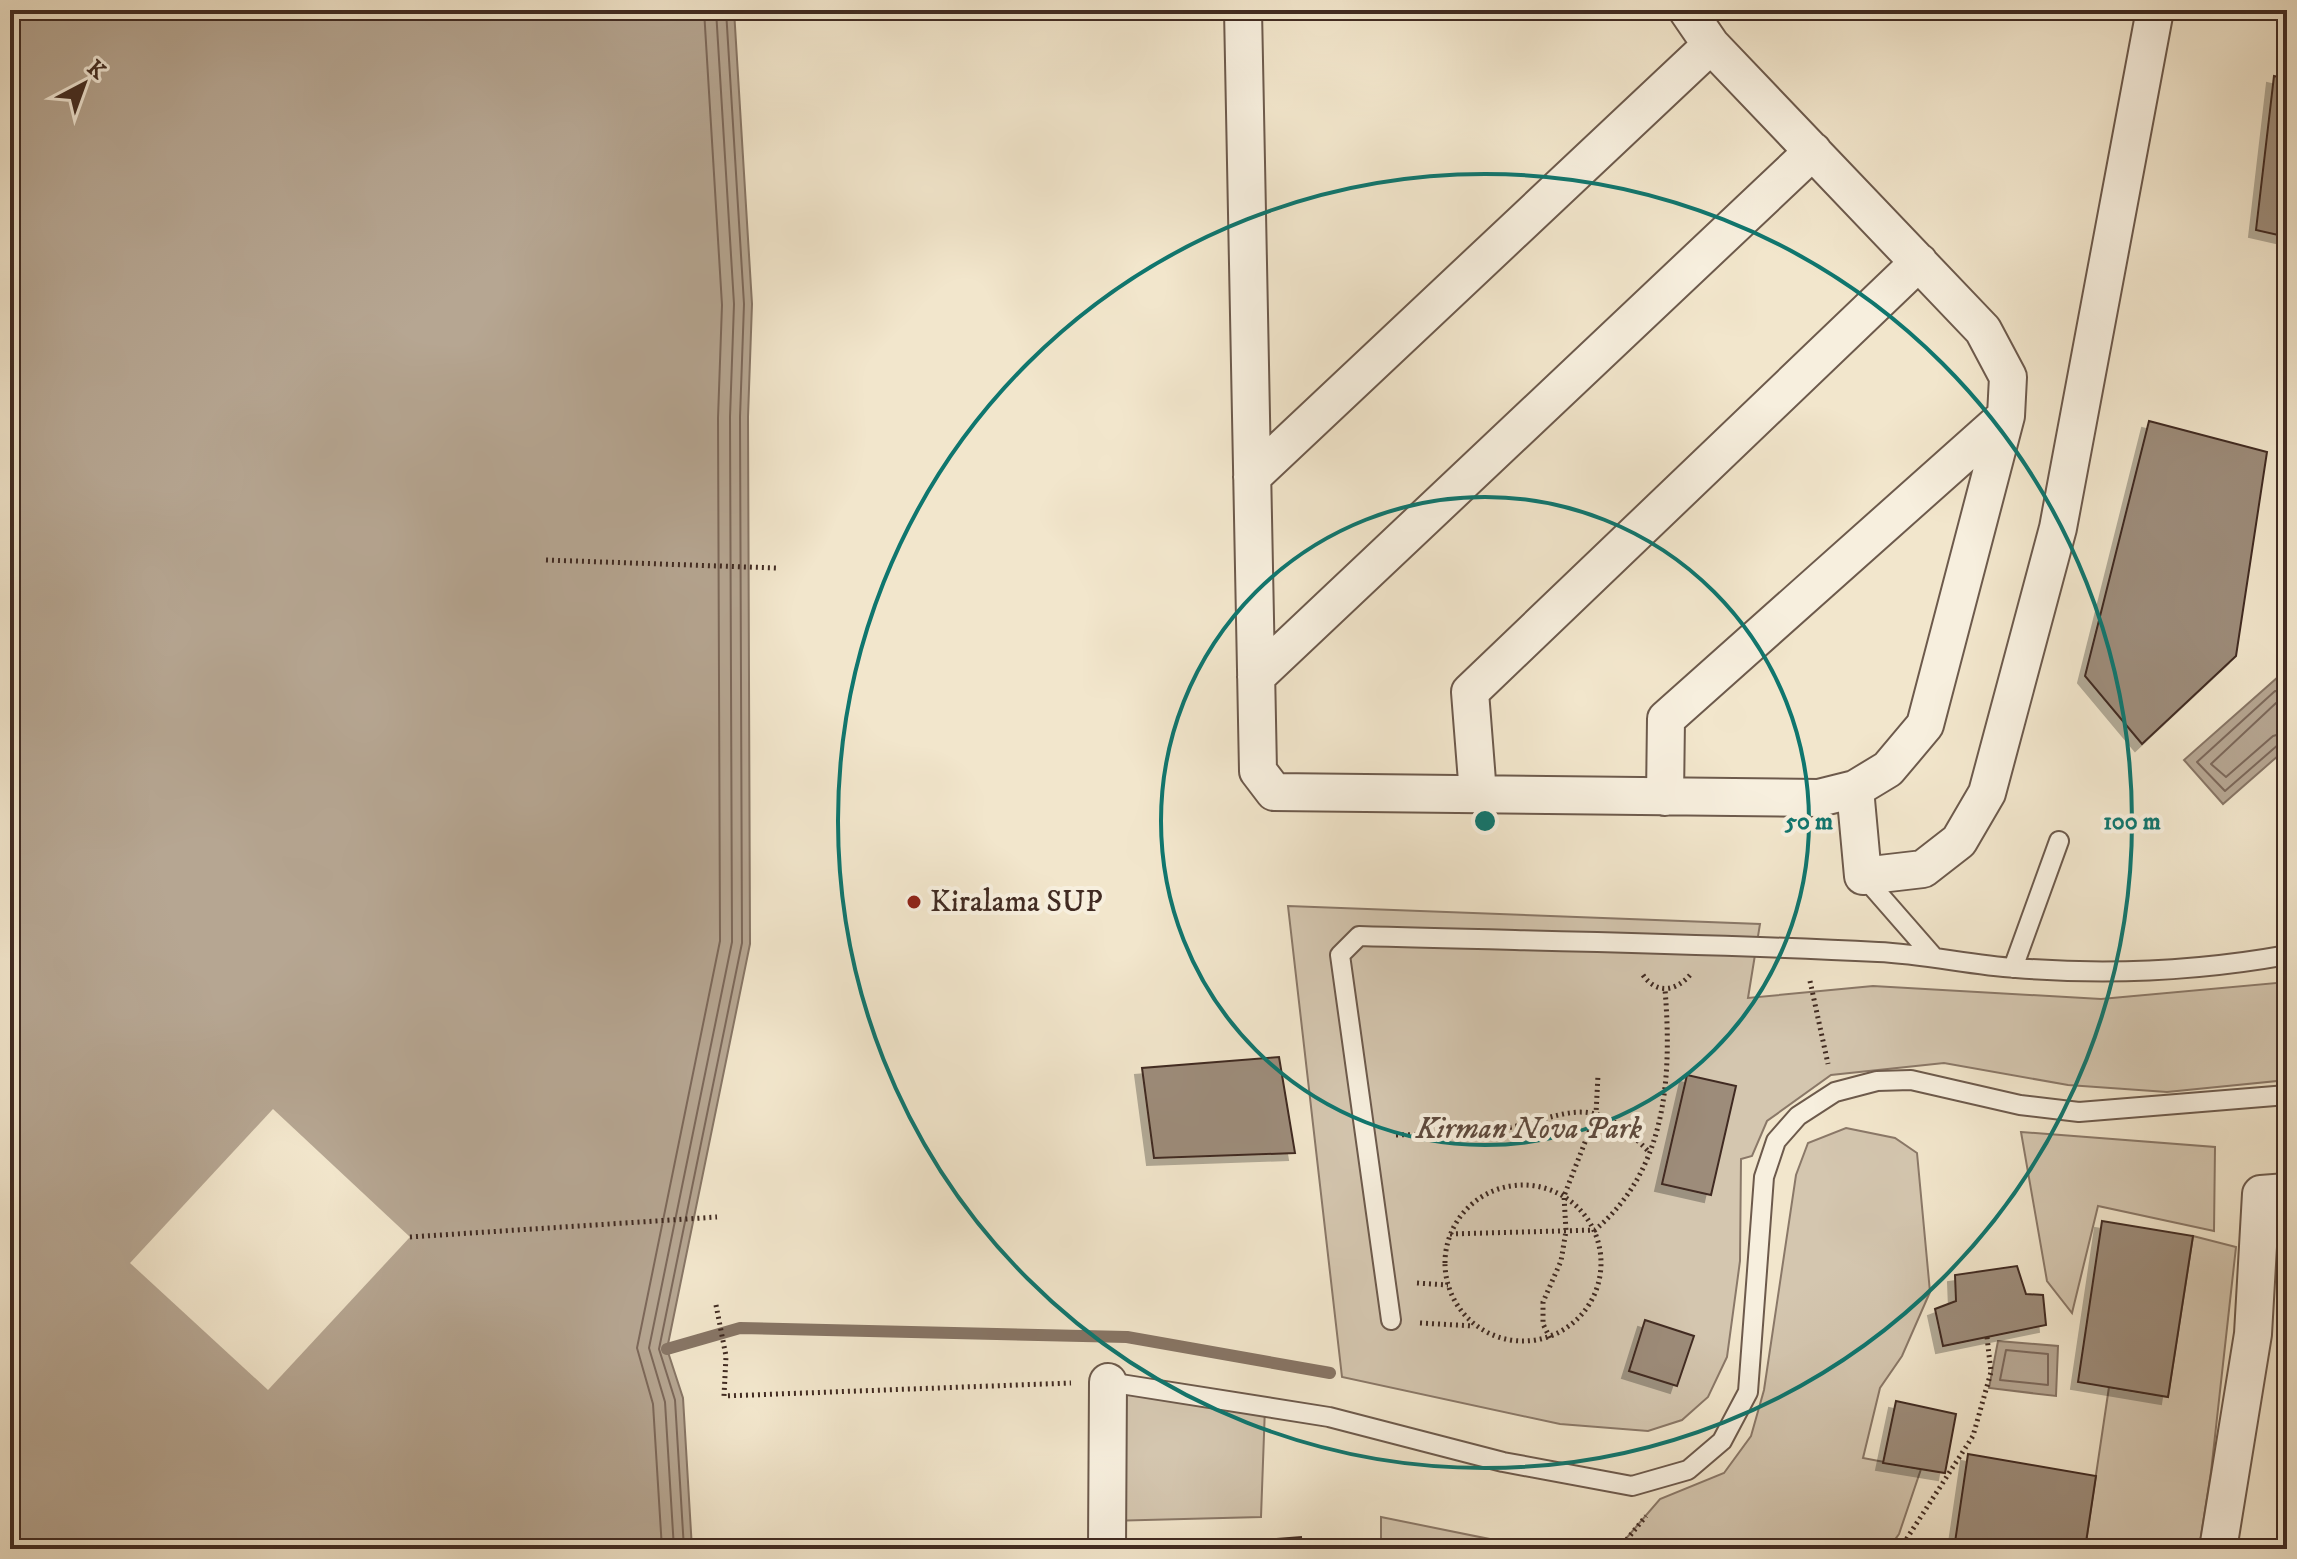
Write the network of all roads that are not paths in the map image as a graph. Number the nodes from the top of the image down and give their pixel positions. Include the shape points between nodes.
1 (1243, 10) edge
2 (1687, 10) edge
3 (2155, 10) edge
4 (1711, 45) junction
5 (1813, 151) junction
6 (1919, 262) junction
7 (2006, 416) junction
8 (1252, 477) junction
9 (1256, 677) junction
10 (1855, 789) junction
11 (1478, 794) junction
12 (1665, 797) junction
13 (2059, 841) dead end
14 (1863, 876) junction
15 (1932, 955) junction
16 (2287, 955) edge
17 (2013, 968) junction
18 (2287, 1095) edge
19 (2287, 1192) edge
20 (1391, 1320) road end
21 (1108, 1382) joint
22 (1107, 1549) edge
23 (2218, 1549) edge

1 - 8 street
2 - 4 street
3 - 14 street via 2058,528 1987,793 1959,841 1923,869
4 - 5 street
4 - 8 street
5 - 6 street
5 - 9 street
6 - 7 street via 1983,330 2008,377
6 - 11 street via 1470,692
7 - 10 street via 1925,725 1888,769
7 - 12 street via 1666,719
8 - 9 street
9 - 11 street via 1258,771 1274,792
10 - 12 street via 1819,798
10 - 14 street
11 - 12 street
13 - 17 lane
14 - 15 lane
15 - 17 lane
15 - 20 lane via 1359,936 1340,955
16 - 17 lane via 2239,964 2086,972
18 - 21 lane via 2079,1112 2020,1105 1911,1080 1877,1081 1835,1092 1798,1116 1776,1141 1764,1177 1748,1392 1722,1441 1688,1470 1632,1486 1503,1462 1329,1417
19 - 23 street via 2261,1194 2253,1334
21 - 22 street

